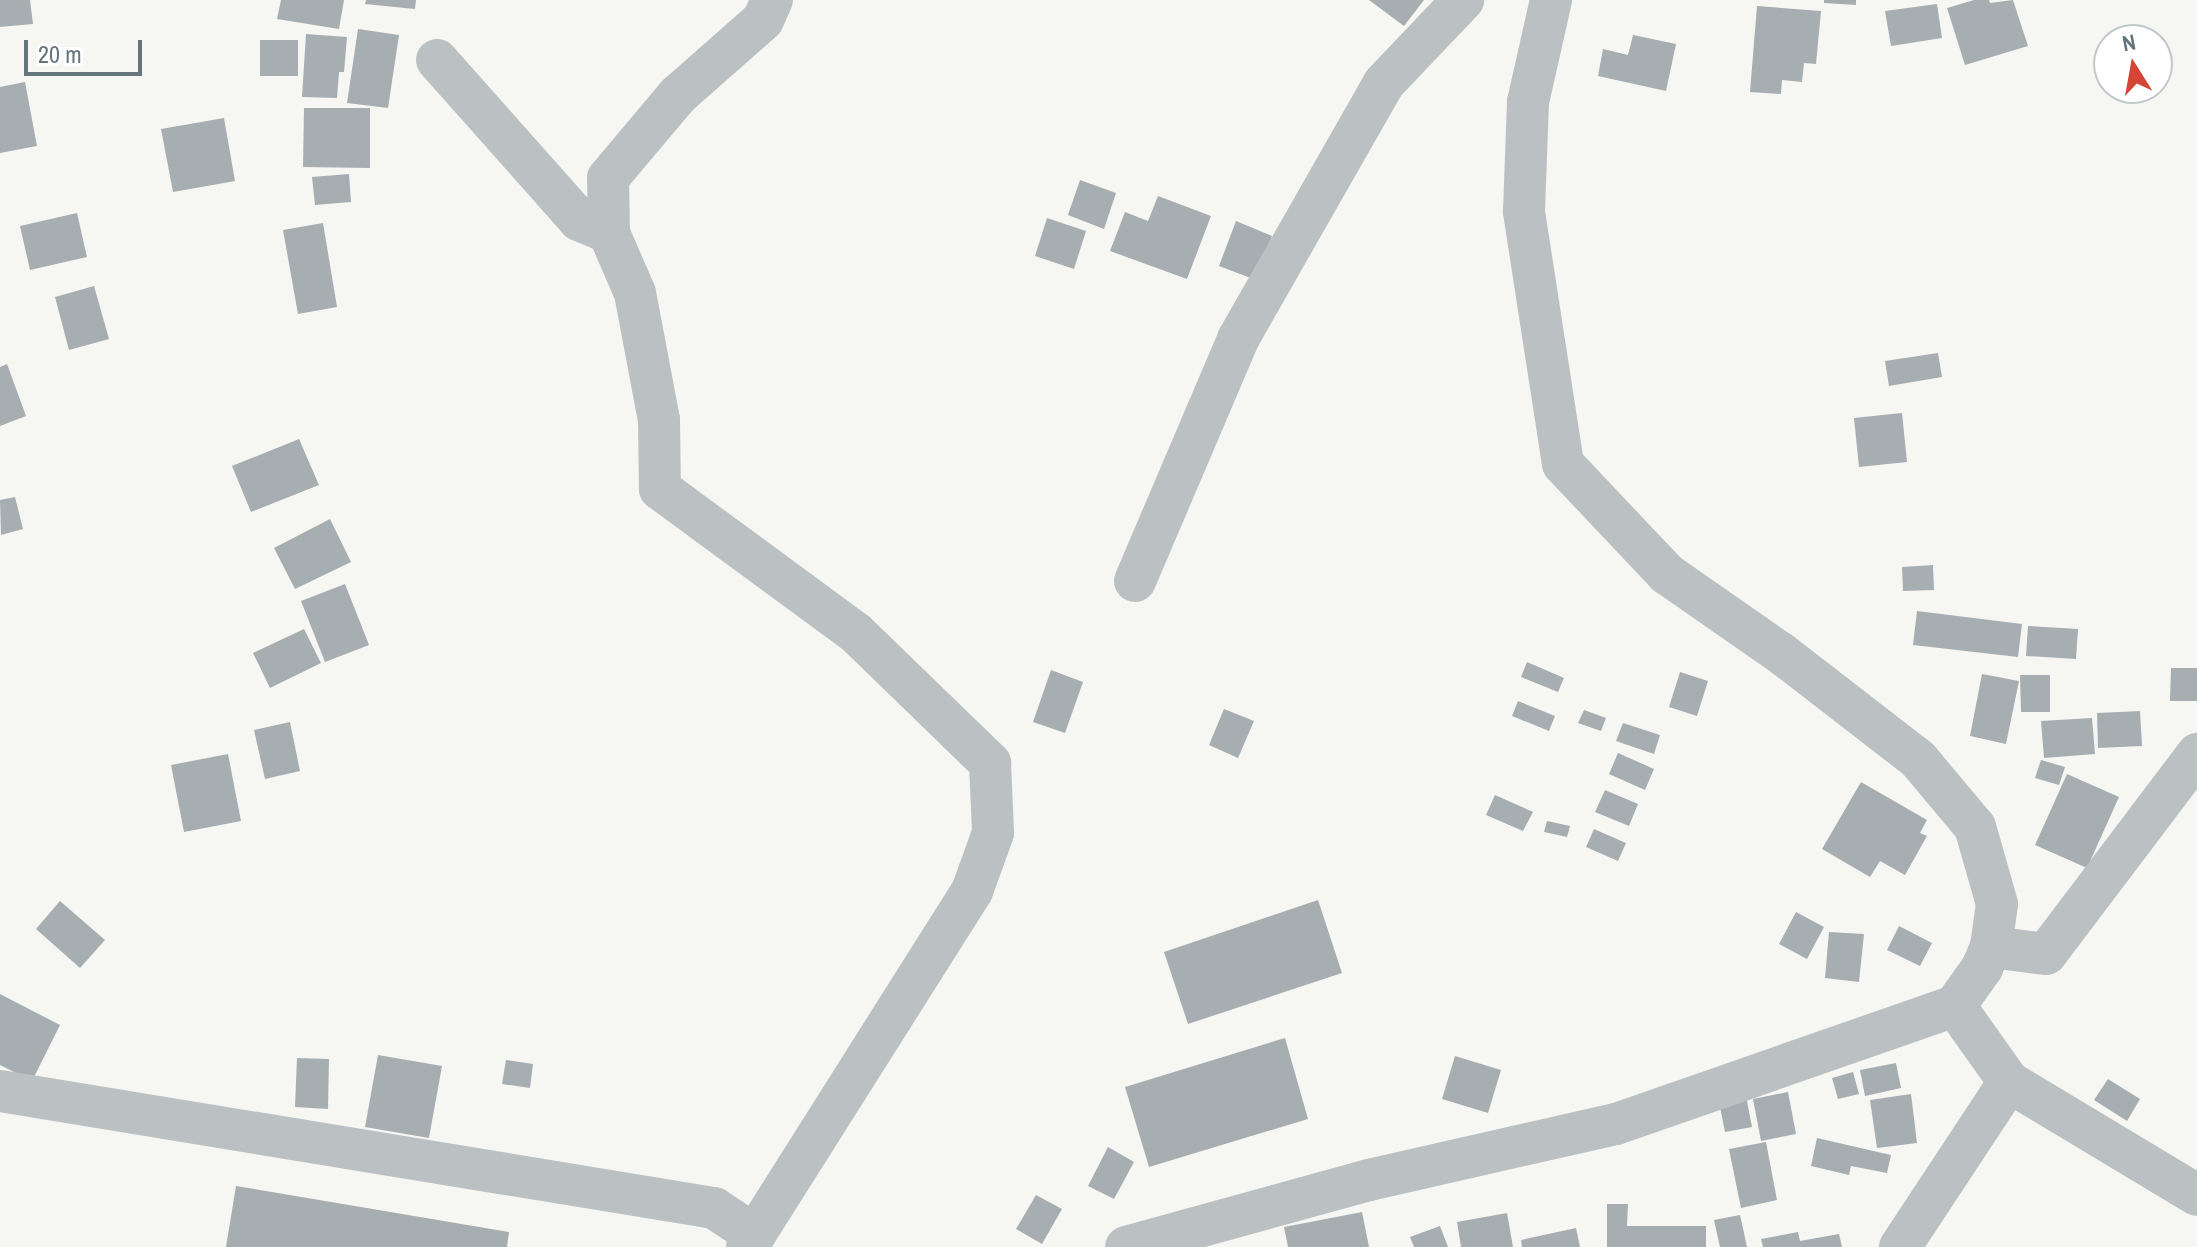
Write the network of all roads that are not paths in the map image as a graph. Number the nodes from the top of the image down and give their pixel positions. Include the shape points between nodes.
1 (772, 0) edge
2 (1463, 0) edge
3 (1551, 0) edge
4 (437, 60) dead end
5 (609, 233) junction
6 (1135, 581) dead end
7 (2197, 754) edge
8 (1991, 947) junction
9 (1955, 1006) junction
10 (2009, 1082) junction
11 (0, 1091) edge
12 (2197, 1195) edge
13 (751, 1241) edge
14 (1126, 1247) edge
15 (1900, 1247) edge

1 - 5 street via 763,20 678,95 608,178
2 - 6 street via 1384,83 1238,339
3 - 8 street via 1528,102 1524,211 1563,464 1667,574 1918,759 1975,827 1997,904
4 - 5 street via 579,220
5 - 13 street via 638,307 659,420 660,489 856,633 990,763 993,833 972,891
7 - 8 street via 2046,954
8 - 9 street
9 - 10 street
9 - 14 street via 1616,1124 1369,1180
10 - 12 street
10 - 15 street
11 - 13 street via 714,1208

